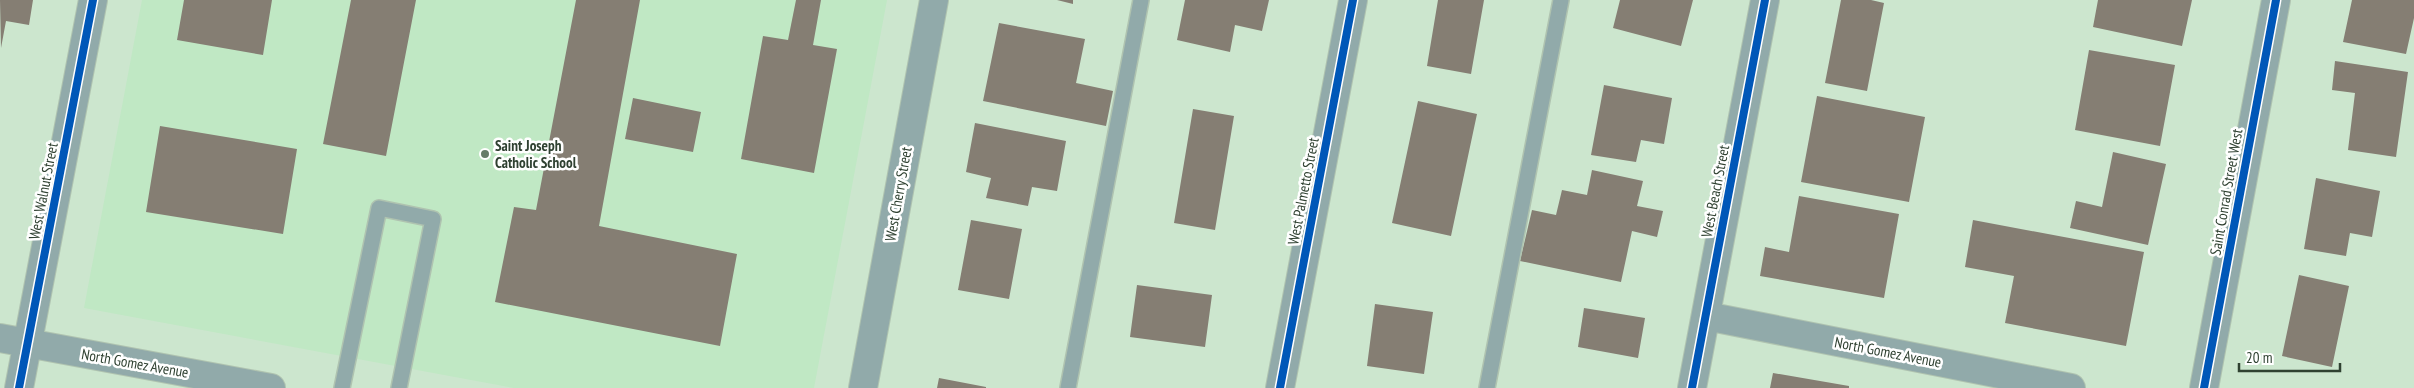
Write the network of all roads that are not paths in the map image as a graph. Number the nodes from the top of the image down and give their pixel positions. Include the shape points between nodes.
1 (93, 0) edge
2 (934, 0) edge
3 (1141, 0) edge
4 (1353, 0) edge
5 (1561, 0) edge
6 (1765, 0) edge
7 (2276, 0) edge
8 (1706, 316) junction
9 (0, 338) edge
10 (28, 344) junction
11 (229, 384) edge
12 (20, 388) edge
13 (271, 388) edge
14 (342, 388) edge
15 (399, 388) edge
16 (863, 388) edge
17 (1068, 388) edge
18 (1280, 388) edge
19 (1487, 388) edge
20 (1692, 388) edge
21 (2071, 388) edge
22 (2204, 388) edge

1 - 10 street, West Walnut Street
2 - 16 street, West Cherry Street
3 - 17 lane
4 - 18 street, West Palmetto Street
5 - 19 lane
6 - 8 street, West Beach Street
7 - 22 street, Saint Conrad Street West
8 - 20 street, West Beach Street
8 - 21 street, North Gomez Avenue
9 - 10 street, North Gomez Avenue
10 - 11 street, North Gomez Avenue
10 - 12 street, West Walnut Street
11 - 13 street, North Gomez Avenue
14 - 15 lane via 379,208 433,219

